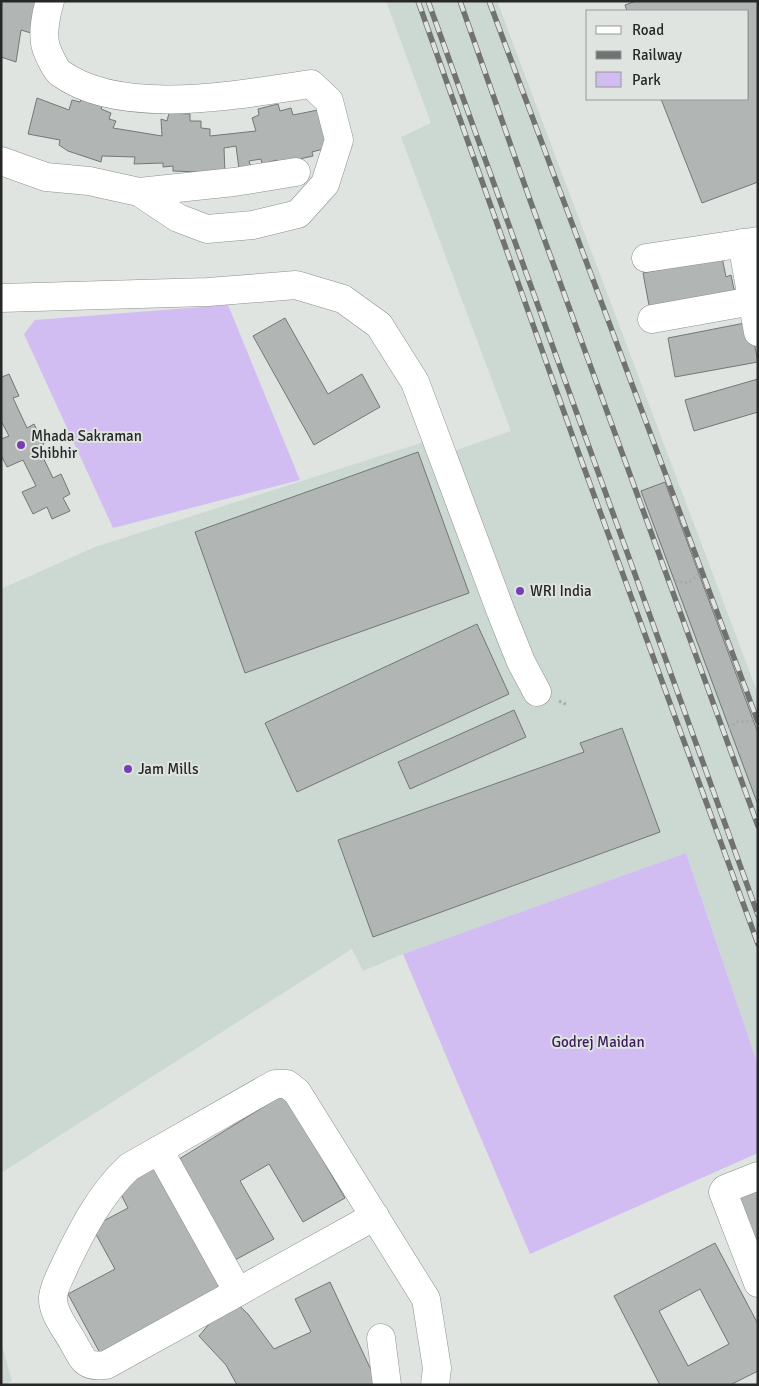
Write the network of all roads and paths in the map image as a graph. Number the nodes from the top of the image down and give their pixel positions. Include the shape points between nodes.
1 (50, 1) edge
2 (1, 162) edge
3 (296, 172) dead end
4 (139, 192) junction
5 (750, 242) edge
6 (646, 258) dead end
7 (1, 298) edge
8 (755, 300) edge
9 (652, 319) dead end
10 (758, 332) edge
11 (699, 574) dead end
12 (676, 581) dead end
13 (537, 692) dead end
14 (753, 721) dead end
15 (729, 728) dead end
16 (159, 1150) junction
17 (758, 1176) edge
18 (375, 1216) junction
19 (758, 1283) edge
20 (238, 1292) junction
21 (381, 1338) dead end
22 (387, 1385) edge
23 (435, 1385) edge

1 - 4 street via 45,44 59,72 88,87 129,98 185,99 312,84 329,101 339,140 325,184 298,214 253,225 207,229 178,218
2 - 4 street via 46,177 89,181
3 - 4 street
5 - 6 street
5 - 8 street
7 - 13 street via 208,292 296,285 343,299 380,325 415,382 521,662
8 - 9 street
8 - 10 street
11 - 12 path via 688,583
14 - 15 path via 736,722
16 - 18 street via 275,1084 288,1084 297,1092
16 - 20 street
16 - 20 street via 129,1167 114,1181 89,1219 57,1284 53,1297 55,1310 84,1361 93,1367 106,1365
17 - 19 street via 723,1192
18 - 20 street
18 - 23 street via 426,1299 437,1368
21 - 22 street

